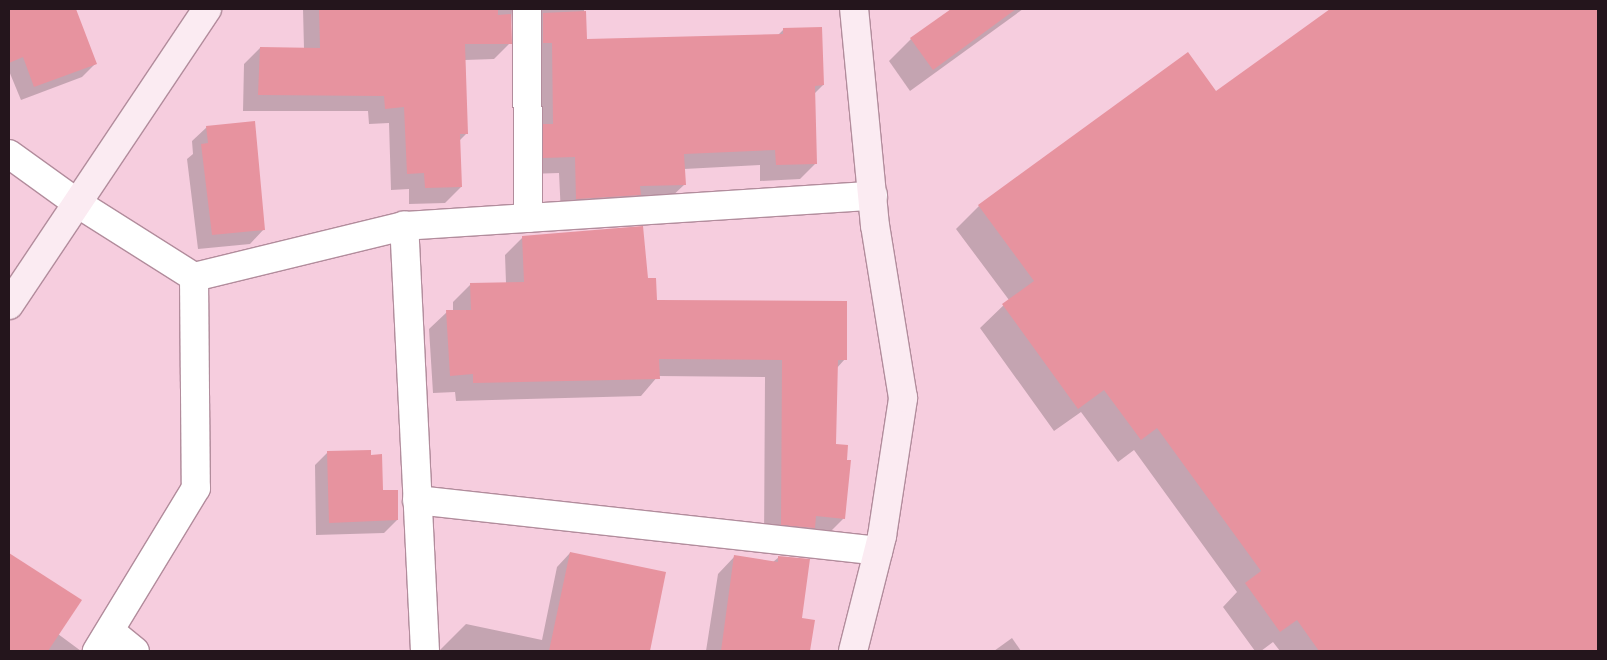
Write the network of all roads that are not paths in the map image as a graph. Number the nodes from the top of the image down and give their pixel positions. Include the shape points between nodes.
1 (207, 9) edge
2 (527, 9) edge
3 (854, 9) edge
4 (9, 154) edge
5 (873, 196) junction
6 (77, 203) junction
7 (528, 218) junction
8 (404, 226) junction
9 (194, 277) junction
10 (9, 305) edge
11 (417, 500) junction
12 (878, 551) junction
13 (103, 641) edge
14 (134, 651) edge
15 (425, 651) edge
16 (852, 651) edge

1 - 6 street
2 - 7 street
3 - 5 street
4 - 6 street
5 - 7 street
5 - 12 street via 903,398
6 - 9 street
6 - 10 street
7 - 8 street
8 - 9 street
8 - 11 street
9 - 13 street via 196,488
11 - 12 street
11 - 15 street
12 - 16 street
13 - 14 street

